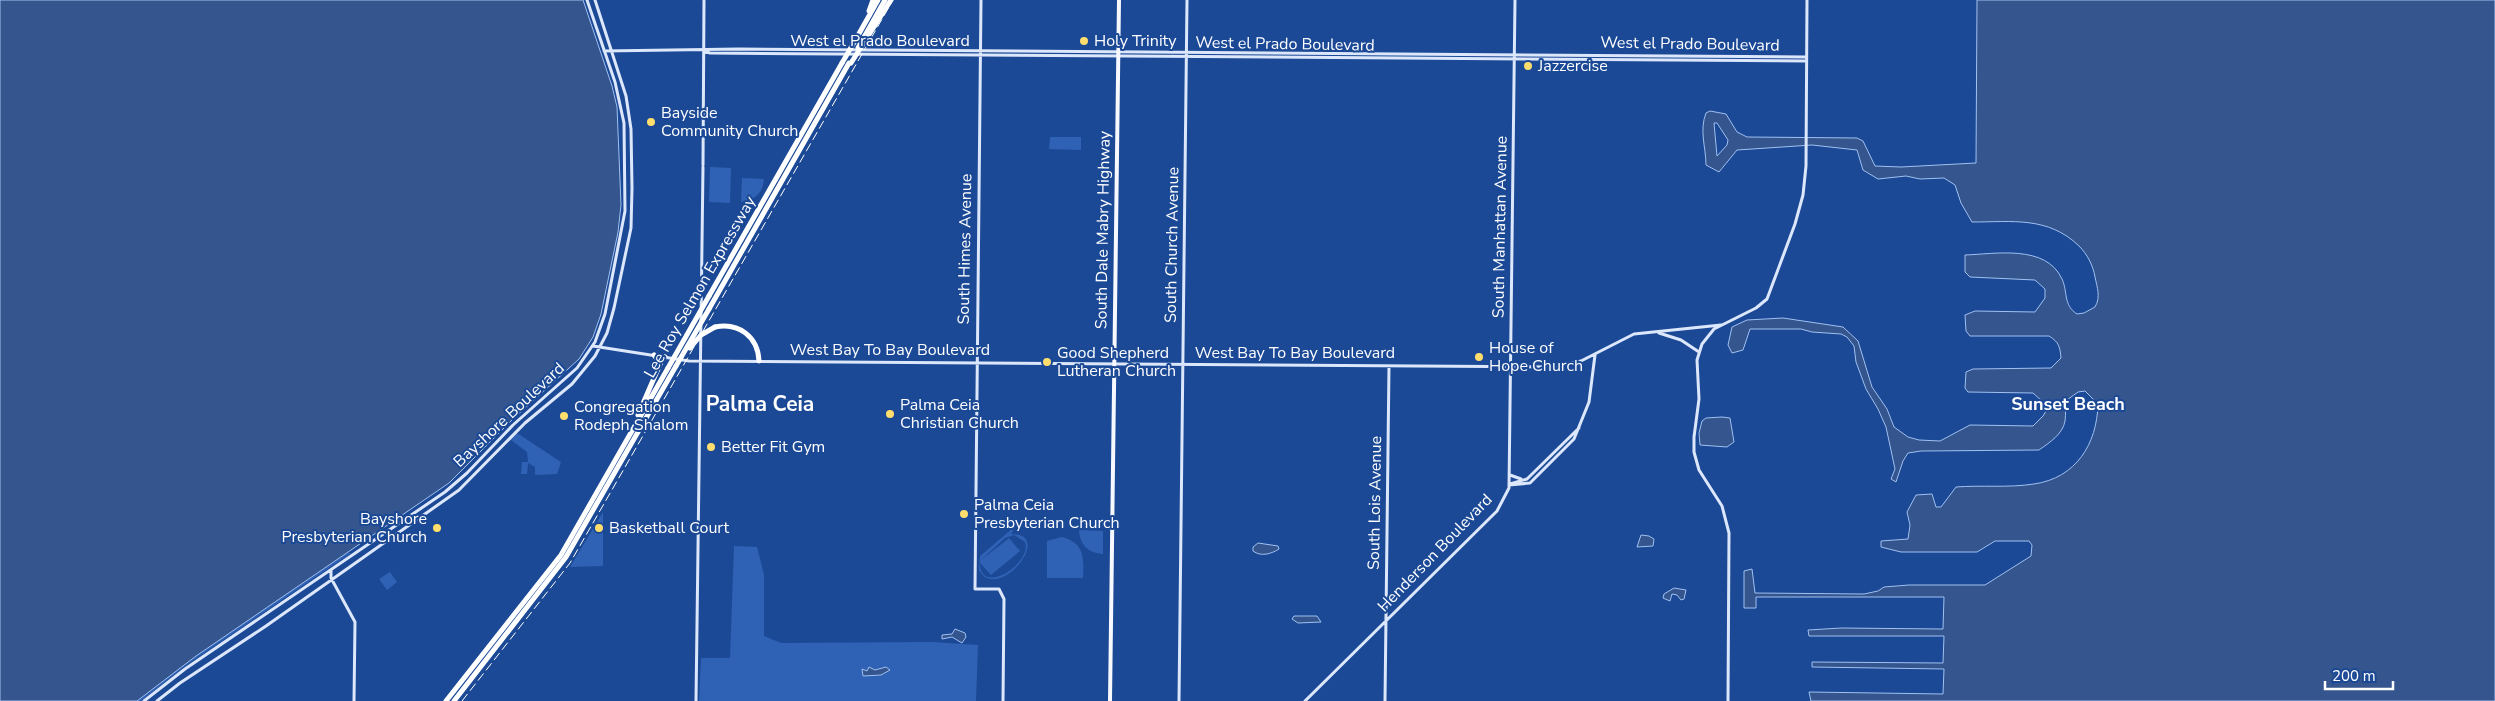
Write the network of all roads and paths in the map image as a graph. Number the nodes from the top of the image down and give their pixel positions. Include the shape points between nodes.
1 (587, 0) edge
2 (595, 0) edge
3 (704, 0) edge
4 (873, 0) edge
5 (878, 0) edge
6 (886, 0) edge
7 (891, 0) edge
8 (981, 0) edge
9 (1119, 0) edge
10 (1187, 0) edge
11 (1515, 0) edge
12 (1807, 0) edge
13 (865, 24) junction
14 (604, 50) junction
15 (612, 50) junction
16 (704, 51) junction
17 (980, 52) junction
18 (1118, 53) junction
19 (1187, 54) junction
20 (1514, 56) junction
21 (1806, 59) junction
22 (849, 64) junction
23 (1721, 325) junction
24 (1655, 332) junction
25 (593, 346) junction
26 (600, 347) junction
27 (1699, 352) junction
28 (654, 355) junction
29 (1595, 355) junction
30 (666, 357) junction
31 (702, 361) junction
32 (756, 361) junction
33 (977, 363) junction
34 (660, 364) junction
35 (1114, 364) junction
36 (1183, 364) junction
37 (1389, 366) junction
38 (1510, 367) junction
39 (675, 368) junction
40 (1580, 426) junction
41 (627, 440) junction
42 (1557, 450) junction
43 (1560, 454) junction
44 (1510, 475) junction
45 (1524, 480) junction
46 (1509, 485) junction
47 (332, 568) junction
48 (322, 576) junction
49 (332, 578) junction
50 (1386, 620) junction
51 (447, 699) edge
52 (456, 699) edge
53 (144, 701) edge
54 (157, 701) edge
55 (354, 701) edge
56 (696, 701) edge
57 (1003, 701) edge
58 (1110, 701) edge
59 (1179, 701) edge
60 (1305, 701) edge
61 (1386, 701) edge
62 (1728, 701) edge

1 - 14 street, Bayshore Boulevard
2 - 15 street, Bayshore Boulevard
3 - 16 street
4 - 13 highway
5 - 13 highway, Lee Roy Selmon Expressway
6 - 22 highway, Lee Roy Selmon Expressway, bridge
7 - 22 highway, bridge
8 - 17 street, South Himes Avenue
9 - 18 main road, South Dale Mabry Highway
10 - 19 street, South Church Avenue
11 - 20 street, South Manhattan Avenue
12 - 21 street
13 - 41 highway, Lee Roy Selmon Expressway, bridge
14 - 15 street, West el Prado Boulevard
14 - 25 street, Bayshore Boulevard via 622,113 626,206 605,314
15 - 16 street, West el Prado Boulevard
15 - 26 street, Bayshore Boulevard via 630,116 632,210 614,308
16 - 17 street, West el Prado Boulevard
16 - 31 street
17 - 18 street, West el Prado Boulevard
17 - 33 street, South Himes Avenue
18 - 19 street, West el Prado Boulevard
18 - 35 main road, South Dale Mabry Highway
19 - 20 street, West el Prado Boulevard
19 - 36 street, South Church Avenue
20 - 21 street, West el Prado Boulevard
20 - 38 street, South Manhattan Avenue
21 - 23 street via 1806,166 1803,196 1788,246 1767,300
22 - 39 highway, Lee Roy Selmon Expressway, bridge
23 - 24 street, West Bay To Bay Boulevard
23 - 27 street via 1708,336
24 - 27 street via 1681,340
24 - 29 street, West Bay To Bay Boulevard via 1634,334
25 - 26 street, West Bay To Bay Boulevard
25 - 47 street, Bayshore Boulevard via 571,374 445,492
26 - 28 street, West Bay To Bay Boulevard
26 - 49 street, Bayshore Boulevard via 580,376 525,423 459,490
27 - 62 street via 1694,452 1698,470 1722,506 1729,533
28 - 30 street, West Bay To Bay Boulevard
28 - 34 highway
29 - 38 street, West Bay To Bay Boulevard via 1562,366
29 - 40 street, Henderson Boulevard via 1589,402
30 - 31 street, West Bay To Bay Boulevard
30 - 34 highway
31 - 32 street, West Bay To Bay Boulevard
31 - 56 street
32 - 33 street, West Bay To Bay Boulevard
32 - 39 highway, bridge via 758,352 752,339 742,330 730,326 716,327 700,335
33 - 35 street, West Bay To Bay Boulevard
33 - 57 street, South Himes Avenue via 975,588 999,589 1005,603
34 - 41 highway
35 - 36 street, West Bay To Bay Boulevard
35 - 58 main road, South Dale Mabry Highway
36 - 37 street, West Bay To Bay Boulevard
36 - 59 street, South Church Avenue
37 - 38 street, West Bay To Bay Boulevard
37 - 50 street, South Lois Avenue
38 - 44 street, South Manhattan Avenue
39 - 52 highway, Lee Roy Selmon Expressway via 566,558
40 - 42 street, Henderson Boulevard
40 - 43 street, Henderson Boulevard via 1574,439
41 - 51 highway, Lee Roy Selmon Expressway via 556,562
42 - 43 street
42 - 45 street, Henderson Boulevard
43 - 46 street, Henderson Boulevard via 1526,485
44 - 45 street
44 - 46 street, South Manhattan Avenue
45 - 46 street, Henderson Boulevard
46 - 50 street, Henderson Boulevard via 1497,511
47 - 48 street, Bayshore Boulevard
47 - 49 street
48 - 49 street
48 - 53 street, Bayshore Boulevard via 185,669
49 - 54 street, Bayshore Boulevard
49 - 55 street via 354,622
50 - 60 street, Henderson Boulevard
50 - 61 street, South Lois Avenue

